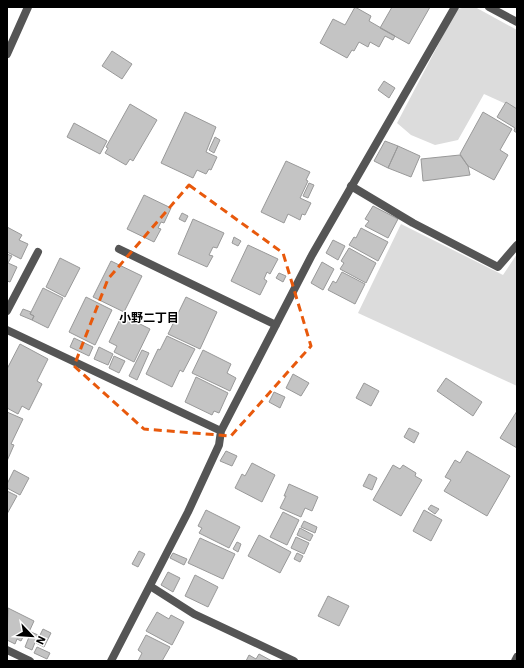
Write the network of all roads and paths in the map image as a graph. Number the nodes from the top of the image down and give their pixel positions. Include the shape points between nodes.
1 (28, 7) edge
2 (455, 7) edge
3 (489, 7) edge
4 (517, 22) edge
5 (7, 54) edge
6 (351, 186) junction
7 (517, 245) edge
8 (119, 249) dead end
9 (38, 252) dead end
10 (7, 311) edge
11 (276, 325) junction
12 (7, 330) edge
13 (221, 431) junction
14 (150, 586) junction
15 (7, 650) edge
16 (517, 657) edge
17 (30, 661) edge
18 (111, 661) edge
19 (294, 661) edge
20 (515, 661) edge

1 - 5 street
2 - 6 street
3 - 4 street
6 - 7 street via 413,223 498,267
6 - 11 street
8 - 11 street
9 - 10 street
11 - 13 street
12 - 13 street
13 - 14 street via 219,445
14 - 18 street
14 - 19 street via 194,614
15 - 17 street
16 - 20 street

